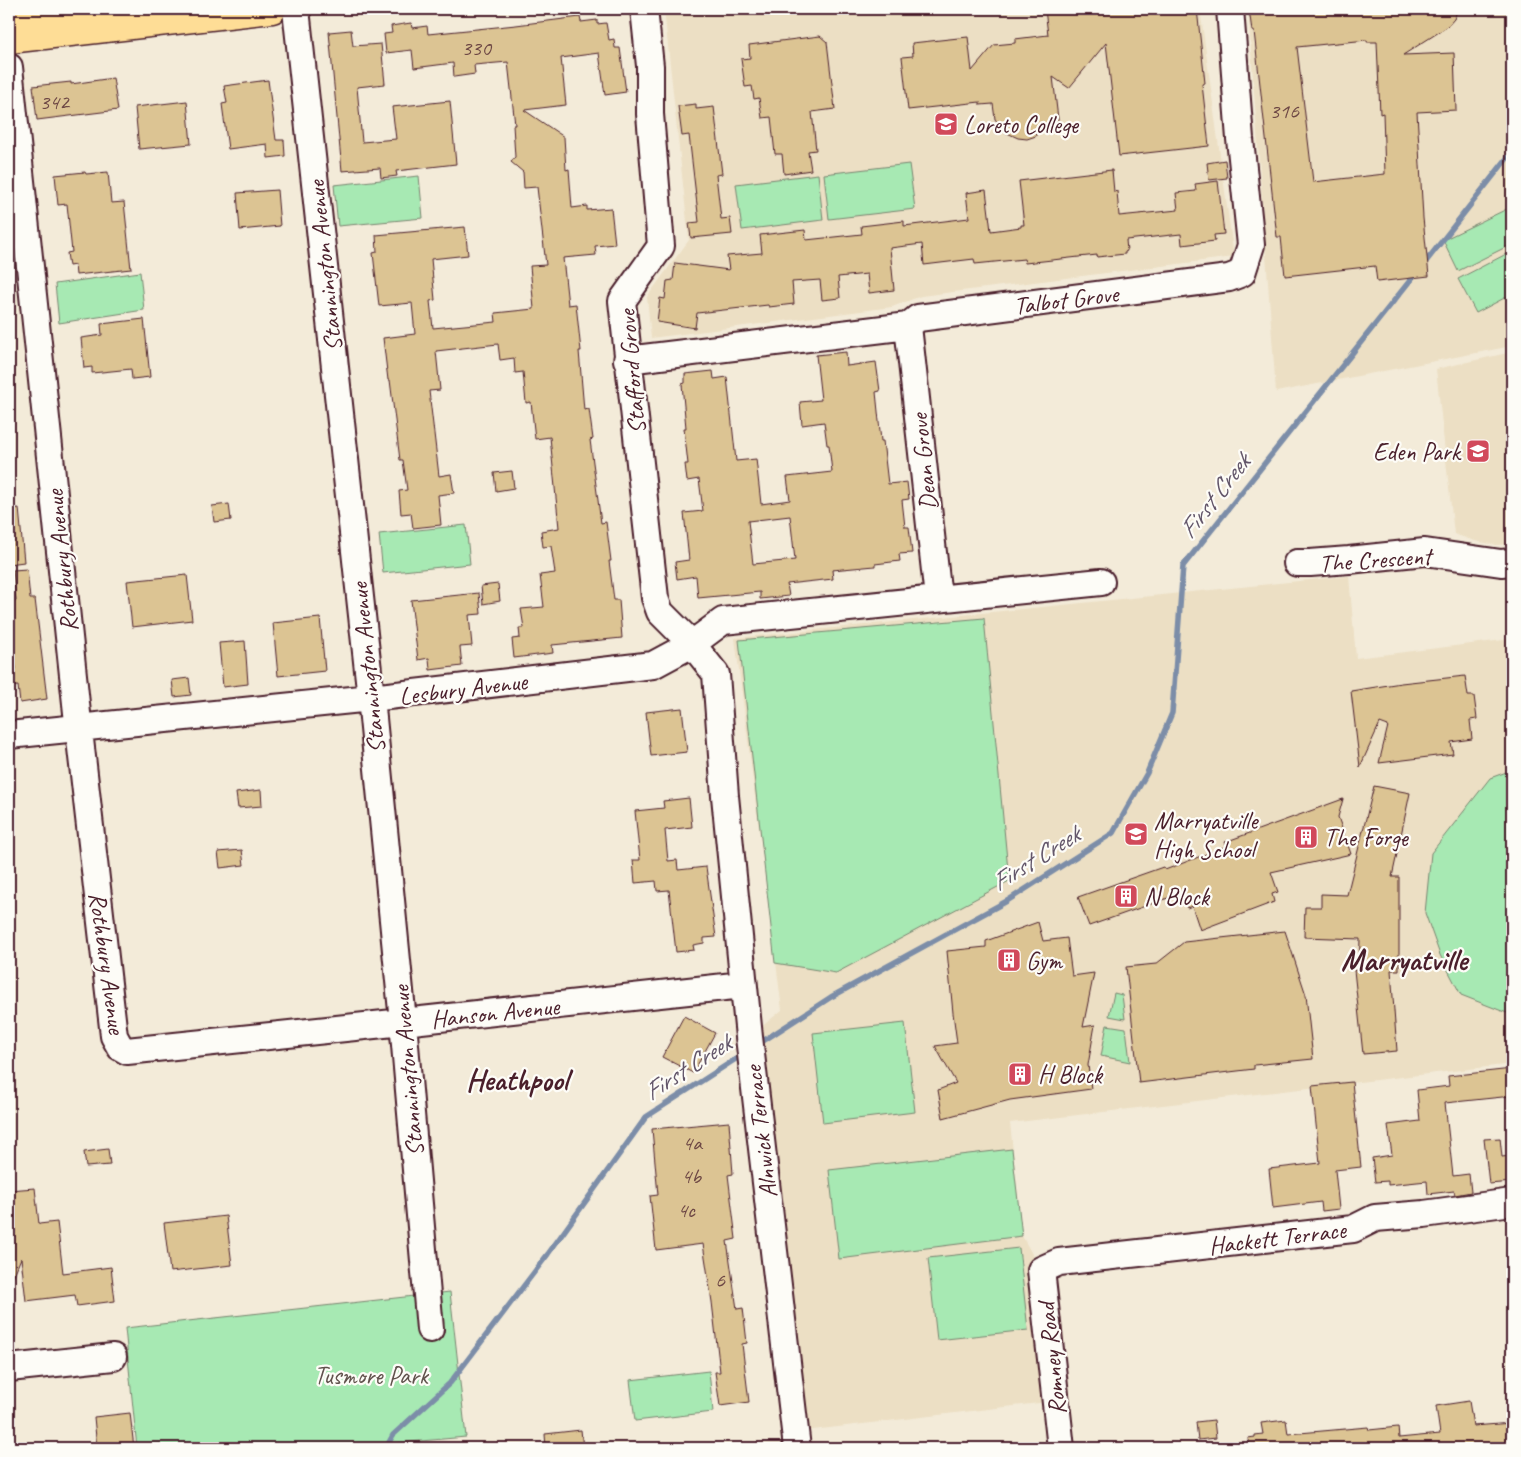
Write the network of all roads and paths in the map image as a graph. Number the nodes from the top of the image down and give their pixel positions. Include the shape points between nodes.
1 (90, 9) edge
2 (272, 9) edge
3 (296, 9) edge
4 (644, 9) edge
5 (1230, 9) edge
6 (9, 18) edge
7 (9, 39) edge
8 (9, 67) edge
9 (908, 326) junction
10 (628, 360) junction
11 (1512, 562) edge
12 (1297, 563) dead end
13 (1101, 582) dead end
14 (938, 598) junction
15 (692, 644) junction
16 (371, 698) junction
17 (79, 727) junction
18 (9, 734) edge
19 (743, 984) junction
20 (403, 1022) junction
21 (127, 1051) joint
22 (1512, 1202) edge
23 (1042, 1270) joint
24 (430, 1329) dead end
25 (113, 1357) dead end
26 (9, 1368) edge
27 (797, 1448) edge
28 (1060, 1448) edge

1 - 6 highway
2 - 7 highway
3 - 16 street, Stannington Avenue
4 - 10 street, Stafford Grove via 661,246 622,301
5 - 9 street, Talbot Grove via 1251,246 1242,272 1229,278 918,318
8 - 17 street, Rothbury Avenue
9 - 10 street, Talbot Grove
9 - 14 street, Dean Grove
10 - 15 street, Stafford Grove via 656,598 660,612
11 - 12 street, The Crescent via 1425,552
13 - 14 street
14 - 15 street via 723,620
15 - 16 street, Lesbury Avenue via 653,665
15 - 19 street, Alnwick Terrace via 716,674
16 - 17 street, Lesbury Avenue
16 - 20 street, Stannington Avenue
17 - 18 street, Lesbury Avenue
17 - 21 street, Rothbury Avenue via 114,1036 120,1047
19 - 20 street, Hanson Avenue
19 - 27 street, Alnwick Terrace
20 - 21 street, Hanson Avenue
20 - 24 street, Stannington Avenue
22 - 23 street, Hackett Terrace via 1375,1218 1353,1229 1059,1262
23 - 28 street, Romney Road
25 - 26 street

